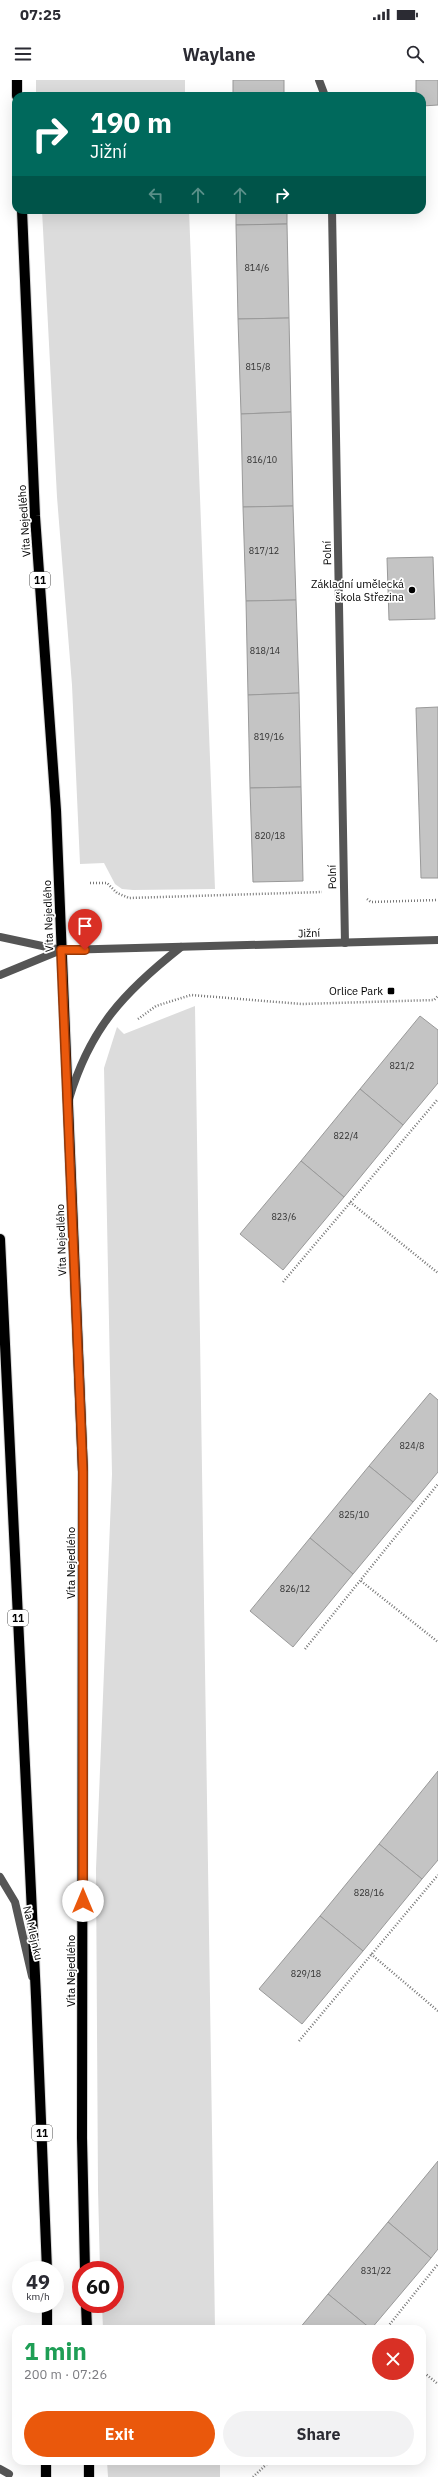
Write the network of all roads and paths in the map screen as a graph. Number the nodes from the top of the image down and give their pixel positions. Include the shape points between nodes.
1 (17, 80) edge
2 (319, 80) edge
3 (17, 92) edge
4 (324, 92) edge
5 (22, 214) edge
6 (332, 214) edge
7 (90, 883) dead end
8 (344, 891) junction
9 (438, 900) edge
10 (0, 936) edge
11 (438, 940) edge
12 (345, 943) junction
13 (181, 947) junction
14 (61, 950) junction
15 (0, 975) edge
16 (438, 996) edge
17 (138, 1019) dead end
18 (438, 1099) edge
19 (68, 1105) junction
20 (350, 1202) junction
21 (0, 1240) edge
22 (438, 1272) edge
23 (283, 1282) dead end
24 (438, 1484) edge
25 (361, 1582) junction
26 (438, 1642) edge
27 (305, 1650) dead end
28 (438, 1875) edge
29 (0, 1877) edge
30 (371, 1954) junction
31 (36, 1997) junction
32 (438, 2011) edge
33 (299, 2041) dead end
34 (47, 2261) edge
35 (85, 2261) edge
36 (438, 2264) edge
37 (47, 2313) edge
38 (86, 2313) edge
39 (47, 2325) edge
40 (87, 2325) edge
41 (389, 2325) edge
42 (426, 2374) edge
43 (438, 2384) edge
44 (46, 2465) edge
45 (89, 2465) edge
46 (266, 2465) edge
47 (0, 2469) edge
48 (9, 2474) dead end
49 (46, 2477) edge
50 (89, 2477) edge
51 (253, 2477) edge

1 - 3 main road
2 - 4 street
5 - 14 main road, Víta Nejedlého / 11 via 35,516 53,736
6 - 8 street, Polní
7 - 8 path via 107,883 117,893 129,898
8 - 9 path via 361,891 371,902
8 - 12 street, Polní
10 - 14 street
11 - 12 street, Jižní
12 - 13 street, Jižní
13 - 14 street, Jižní
13 - 19 street via 135,985 114,1009 86,1053
14 - 15 street
14 - 19 main road, Víta Nejedlého / 11
16 - 17 path via 434,1000 302,1004 191,996 156,1006
18 - 20 path
19 - 35 main road, Víta Nejedlého / 11 via 83,1472 82,2138
20 - 22 path
20 - 23 path
21 - 31 main road, 11
24 - 25 path
25 - 26 path
25 - 27 path
28 - 30 path
29 - 31 street, Na Mlejnku via 15,1902
30 - 32 path
30 - 33 path
31 - 34 main road, 11
36 - 41 path
37 - 39 main road
38 - 40 main road
42 - 43 path
44 - 49 main road
45 - 50 main road
46 - 51 path
47 - 48 street

